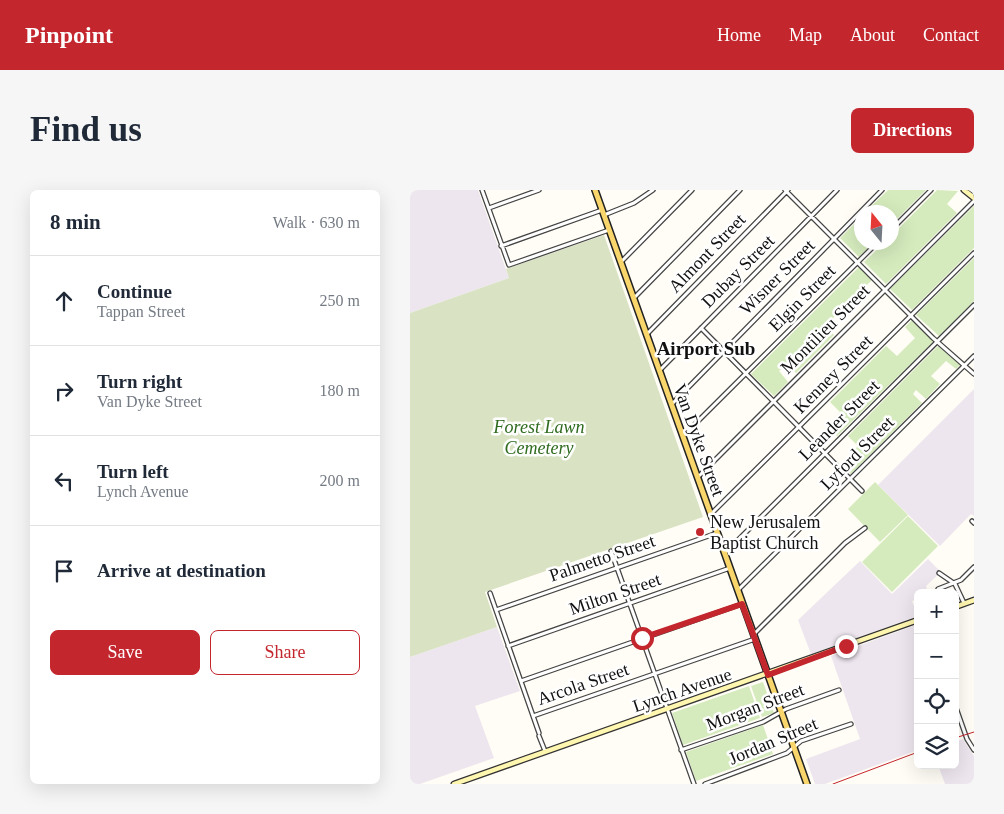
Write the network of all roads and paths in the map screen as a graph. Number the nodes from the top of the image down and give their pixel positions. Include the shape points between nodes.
1 (482, 190) edge
2 (539, 190) edge
3 (595, 190) edge
4 (654, 190) edge
5 (692, 190) edge
6 (740, 190) edge
7 (786, 190) edge
8 (837, 190) edge
9 (882, 190) edge
10 (932, 190) edge
11 (964, 190) edge
12 (974, 200) edge
13 (489, 208) junction
14 (603, 213) junction
15 (812, 216) junction
16 (899, 222) edge
17 (609, 230) junction
18 (834, 239) junction
19 (501, 246) junction
20 (870, 250) edge
21 (974, 253) edge
22 (621, 262) junction
23 (858, 262) junction
24 (885, 289) junction
25 (633, 298) junction
26 (974, 305) edge
27 (911, 315) junction
28 (701, 328) junction
29 (646, 334) junction
30 (938, 341) junction
31 (724, 351) junction
32 (974, 356) edge
33 (964, 365) junction
34 (659, 370) junction
35 (746, 374) junction
36 (974, 374) edge
37 (773, 401) junction
38 (671, 404) junction
39 (799, 427) junction
40 (683, 437) junction
41 (825, 453) junction
42 (697, 477) junction
43 (850, 479) junction
44 (862, 491) dead end
45 (710, 515) junction
46 (865, 528) dead end
47 (717, 533) junction
48 (611, 551) dead end
49 (724, 553) junction
50 (974, 567) edge
51 (617, 568) junction
52 (730, 568) junction
53 (939, 573) dead end
54 (955, 584) junction
55 (938, 589) edge
56 (738, 590) junction
57 (490, 593) dead end
58 (974, 600) edge
59 (630, 603) junction
60 (742, 604) junction
61 (964, 604) junction
62 (959, 605) edge
63 (496, 610) junction
64 (914, 621) edge
65 (754, 637) junction
66 (642, 638) junction
67 (508, 646) junction
68 (654, 674) junction
69 (768, 675) junction
70 (521, 681) junction
71 (839, 690) dead end
72 (667, 710) junction
73 (781, 712) junction
74 (533, 716) junction
75 (959, 716) edge
76 (852, 724) dead end
77 (793, 748) junction
78 (681, 750) junction
79 (974, 750) edge
80 (545, 752) junction
81 (454, 784) edge
82 (694, 784) edge
83 (705, 784) edge
84 (807, 784) edge

1 - 13 street
2 - 13 street
3 - 14 main road, Van Dyke Street
4 - 14 street via 634,203
5 - 22 street
6 - 25 street
7 - 15 street
7 - 29 street, Almont Street
8 - 15 street, Dubay Street
9 - 18 street, Wisner Street
10 - 16 street
11 - 12 street
12 - 24 street, Montilieu Street
13 - 19 street
14 - 17 main road, Van Dyke Street
14 - 19 street
15 - 18 street
15 - 28 street, Dubay Street
17 - 19 street via 510,265
17 - 22 main road, Van Dyke Street
18 - 23 street
18 - 31 street, Wisner Street
20 - 23 street, Elgin Street
21 - 27 street, Kenney Street
22 - 25 main road, Van Dyke Street
23 - 24 street
23 - 35 street, Elgin Street
24 - 27 street
24 - 37 street, Montilieu Street
25 - 29 main road, Van Dyke Street
26 - 30 street, Leander Street
27 - 30 street
27 - 39 street, Kenney Street
28 - 31 street
28 - 34 street, Dubay Street
29 - 34 main road, Van Dyke Street
30 - 33 street
30 - 41 street, Leander Street
31 - 35 street
31 - 38 street, Wisner Street
32 - 33 street, Lyford Street
33 - 36 street
33 - 43 street, Lyford Street
34 - 38 main road, Van Dyke Street
35 - 37 street
35 - 40 street, Elgin Street
37 - 39 street
37 - 42 street, Montilieu Street
38 - 40 main road, Van Dyke Street
39 - 41 street
39 - 45 street, Kenney Street
40 - 42 main road, Van Dyke Street
41 - 43 street
41 - 49 street, Leander Street
42 - 45 main road, Van Dyke Street
43 - 44 street
43 - 56 street, Lyford Street
45 - 47 main road, Van Dyke Street
46 - 65 street via 845,543
47 - 49 main road, Van Dyke Street
47 - 51 street, Palmetto Street
48 - 51 street
49 - 52 main road, Van Dyke Street
50 - 54 street
51 - 59 street
51 - 63 street, Palmetto Street
52 - 56 main road, Van Dyke Street
52 - 59 street, Milton Street
53 - 54 street
54 - 55 street
54 - 61 street
56 - 60 main road, Van Dyke Street
57 - 63 street
58 - 61 street
59 - 66 street
59 - 67 street, Milton Street
60 - 65 main road, Van Dyke Street
60 - 66 street
61 - 62 street
63 - 67 street
64 - 69 street, Lynch Avenue
65 - 68 street, Arcola Street
65 - 69 main road, Van Dyke Street
66 - 68 street
66 - 70 street
67 - 70 street
68 - 72 street
68 - 74 street, Arcola Street
69 - 72 street, Lynch Avenue
69 - 73 main road, Van Dyke Street
70 - 74 street
71 - 73 street, Morgan Street
72 - 78 street
72 - 80 street, Lynch Avenue
73 - 77 main road, Van Dyke Street
73 - 78 street, Morgan Street via 762,722
74 - 80 street
75 - 79 street
76 - 77 street, Jordan Street via 801,741
77 - 83 street, Jordan Street via 788,753
77 - 84 main road, Van Dyke Street
78 - 82 street
80 - 81 street, Lynch Avenue

